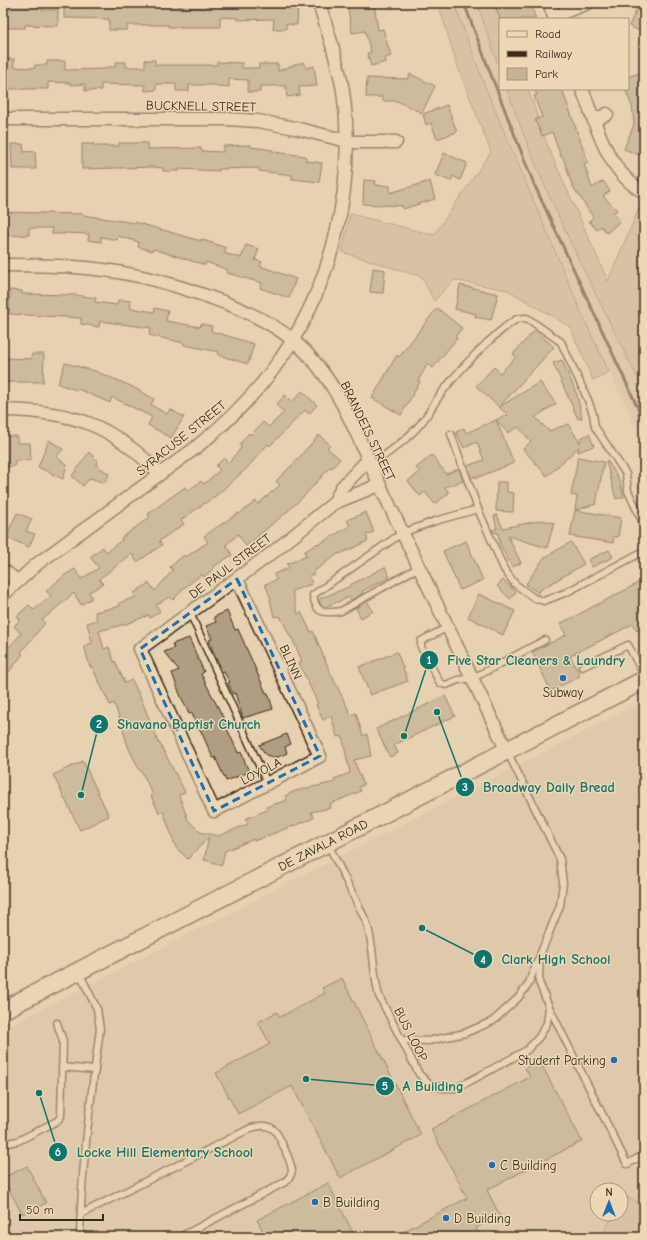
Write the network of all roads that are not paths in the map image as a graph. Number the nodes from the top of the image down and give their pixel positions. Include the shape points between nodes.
1 (319, 3) edge
2 (549, 3) edge
3 (588, 3) edge
4 (555, 17) edge
5 (582, 90) edge
6 (607, 114) dead end
7 (3, 119) edge
8 (594, 120) junction
9 (346, 141) junction
10 (396, 142) dead end
11 (644, 192) edge
12 (3, 265) edge
13 (293, 339) junction
14 (3, 410) edge
15 (451, 434) dead end
16 (370, 463) junction
17 (160, 474) junction
18 (379, 485) junction
19 (334, 503) junction
20 (478, 509) junction
21 (644, 525) edge
22 (402, 533) junction
23 (644, 551) edge
24 (419, 567) junction
25 (3, 570) edge
26 (237, 579) junction
27 (17, 581) junction
28 (3, 595) edge
29 (190, 613) junction
30 (448, 627) junction
31 (545, 640) dead end
32 (582, 667) dead end
33 (644, 675) edge
34 (473, 678) junction
35 (644, 680) edge
36 (507, 751) junction
37 (320, 756) joint
38 (267, 783) junction
39 (214, 811) joint
40 (327, 843) junction
41 (540, 955) junction
42 (79, 971) junction
43 (549, 1007) junction
44 (3, 1010) edge
45 (57, 1023) dead end
46 (402, 1040) junction
47 (62, 1067) junction
48 (95, 1070) junction
49 (3, 1140) edge
50 (644, 1155) edge
51 (80, 1214) junction
52 (80, 1237) edge
53 (180, 1237) edge

1 - 9 street, SYRACUSE STREET via 340,72
2 - 4 street
3 - 4 street
5 - 8 street
6 - 8 street
7 - 9 street, BUCKNELL STREET via 250,120
8 - 11 street via 610,158 621,174
9 - 10 street, BUCKNELL STREET
9 - 13 street, SYRACUSE STREET via 344,188 333,245 313,302
12 - 13 street, BRANDEIS STREET via 84,268 137,276 191,290 242,310
13 - 16 street, BRANDEIS STREET via 309,355 341,400
13 - 17 street, SYRACUSE STREET via 272,371 246,402 218,429
14 - 17 street via 61,414 78,419 126,443
15 - 20 lane
16 - 18 street, BRANDEIS STREET
16 - 19 street, DE PAUL STREET via 342,487
16 - 21 lane via 400,444 418,426 442,391 495,337 516,319 527,318 561,342 588,400 596,427 626,474 628,491
17 - 27 street, SYRACUSE STREET
18 - 19 street, DE PAUL STREET
18 - 22 street, BRANDEIS STREET
19 - 26 street, DE PAUL STREET
20 - 22 lane
20 - 23 lane via 504,569 515,584 534,598 544,601 567,592
22 - 24 street, BRANDEIS STREET
22 - 24 lane via 313,595 314,602 318,610 327,614 341,611
24 - 30 street, BRANDEIS STREET
25 - 27 street
26 - 29 street, DE PAUL STREET
26 - 37 street, BLINN
27 - 28 street, SYRACUSE STREET
29 - 38 lane
29 - 39 street, DE PAUL STREET via 140,649
30 - 34 street, BRANDEIS STREET
30 - 34 lane via 420,641 421,647 440,683 446,685
31 - 34 lane
32 - 33 lane via 628,645
34 - 36 street, BRANDEIS STREET
35 - 36 main road, DE ZAVALA ROAD
36 - 40 main road, DE ZAVALA ROAD
36 - 41 lane via 560,859 563,883 560,906
37 - 38 street, LOYOLA
38 - 39 street, LOYOLA
40 - 42 main road, DE ZAVALA ROAD
40 - 46 lane, BUS LOOP via 371,934 375,983
41 - 43 lane via 539,982
41 - 46 lane via 528,985 494,1021 464,1033 428,1041
42 - 44 main road, DE ZAVALA ROAD
42 - 48 lane via 96,1009 100,1029
43 - 46 lane, BUS LOOP via 547,1023 527,1050 456,1088 430,1085 419,1074
43 - 50 lane via 627,1164
45 - 47 lane via 63,1041
47 - 48 lane
47 - 49 lane via 61,1116 57,1121 18,1141 7,1143
48 - 51 lane
51 - 52 lane
51 - 53 lane via 251,1128 260,1125 275,1129 291,1163 292,1171 285,1182

